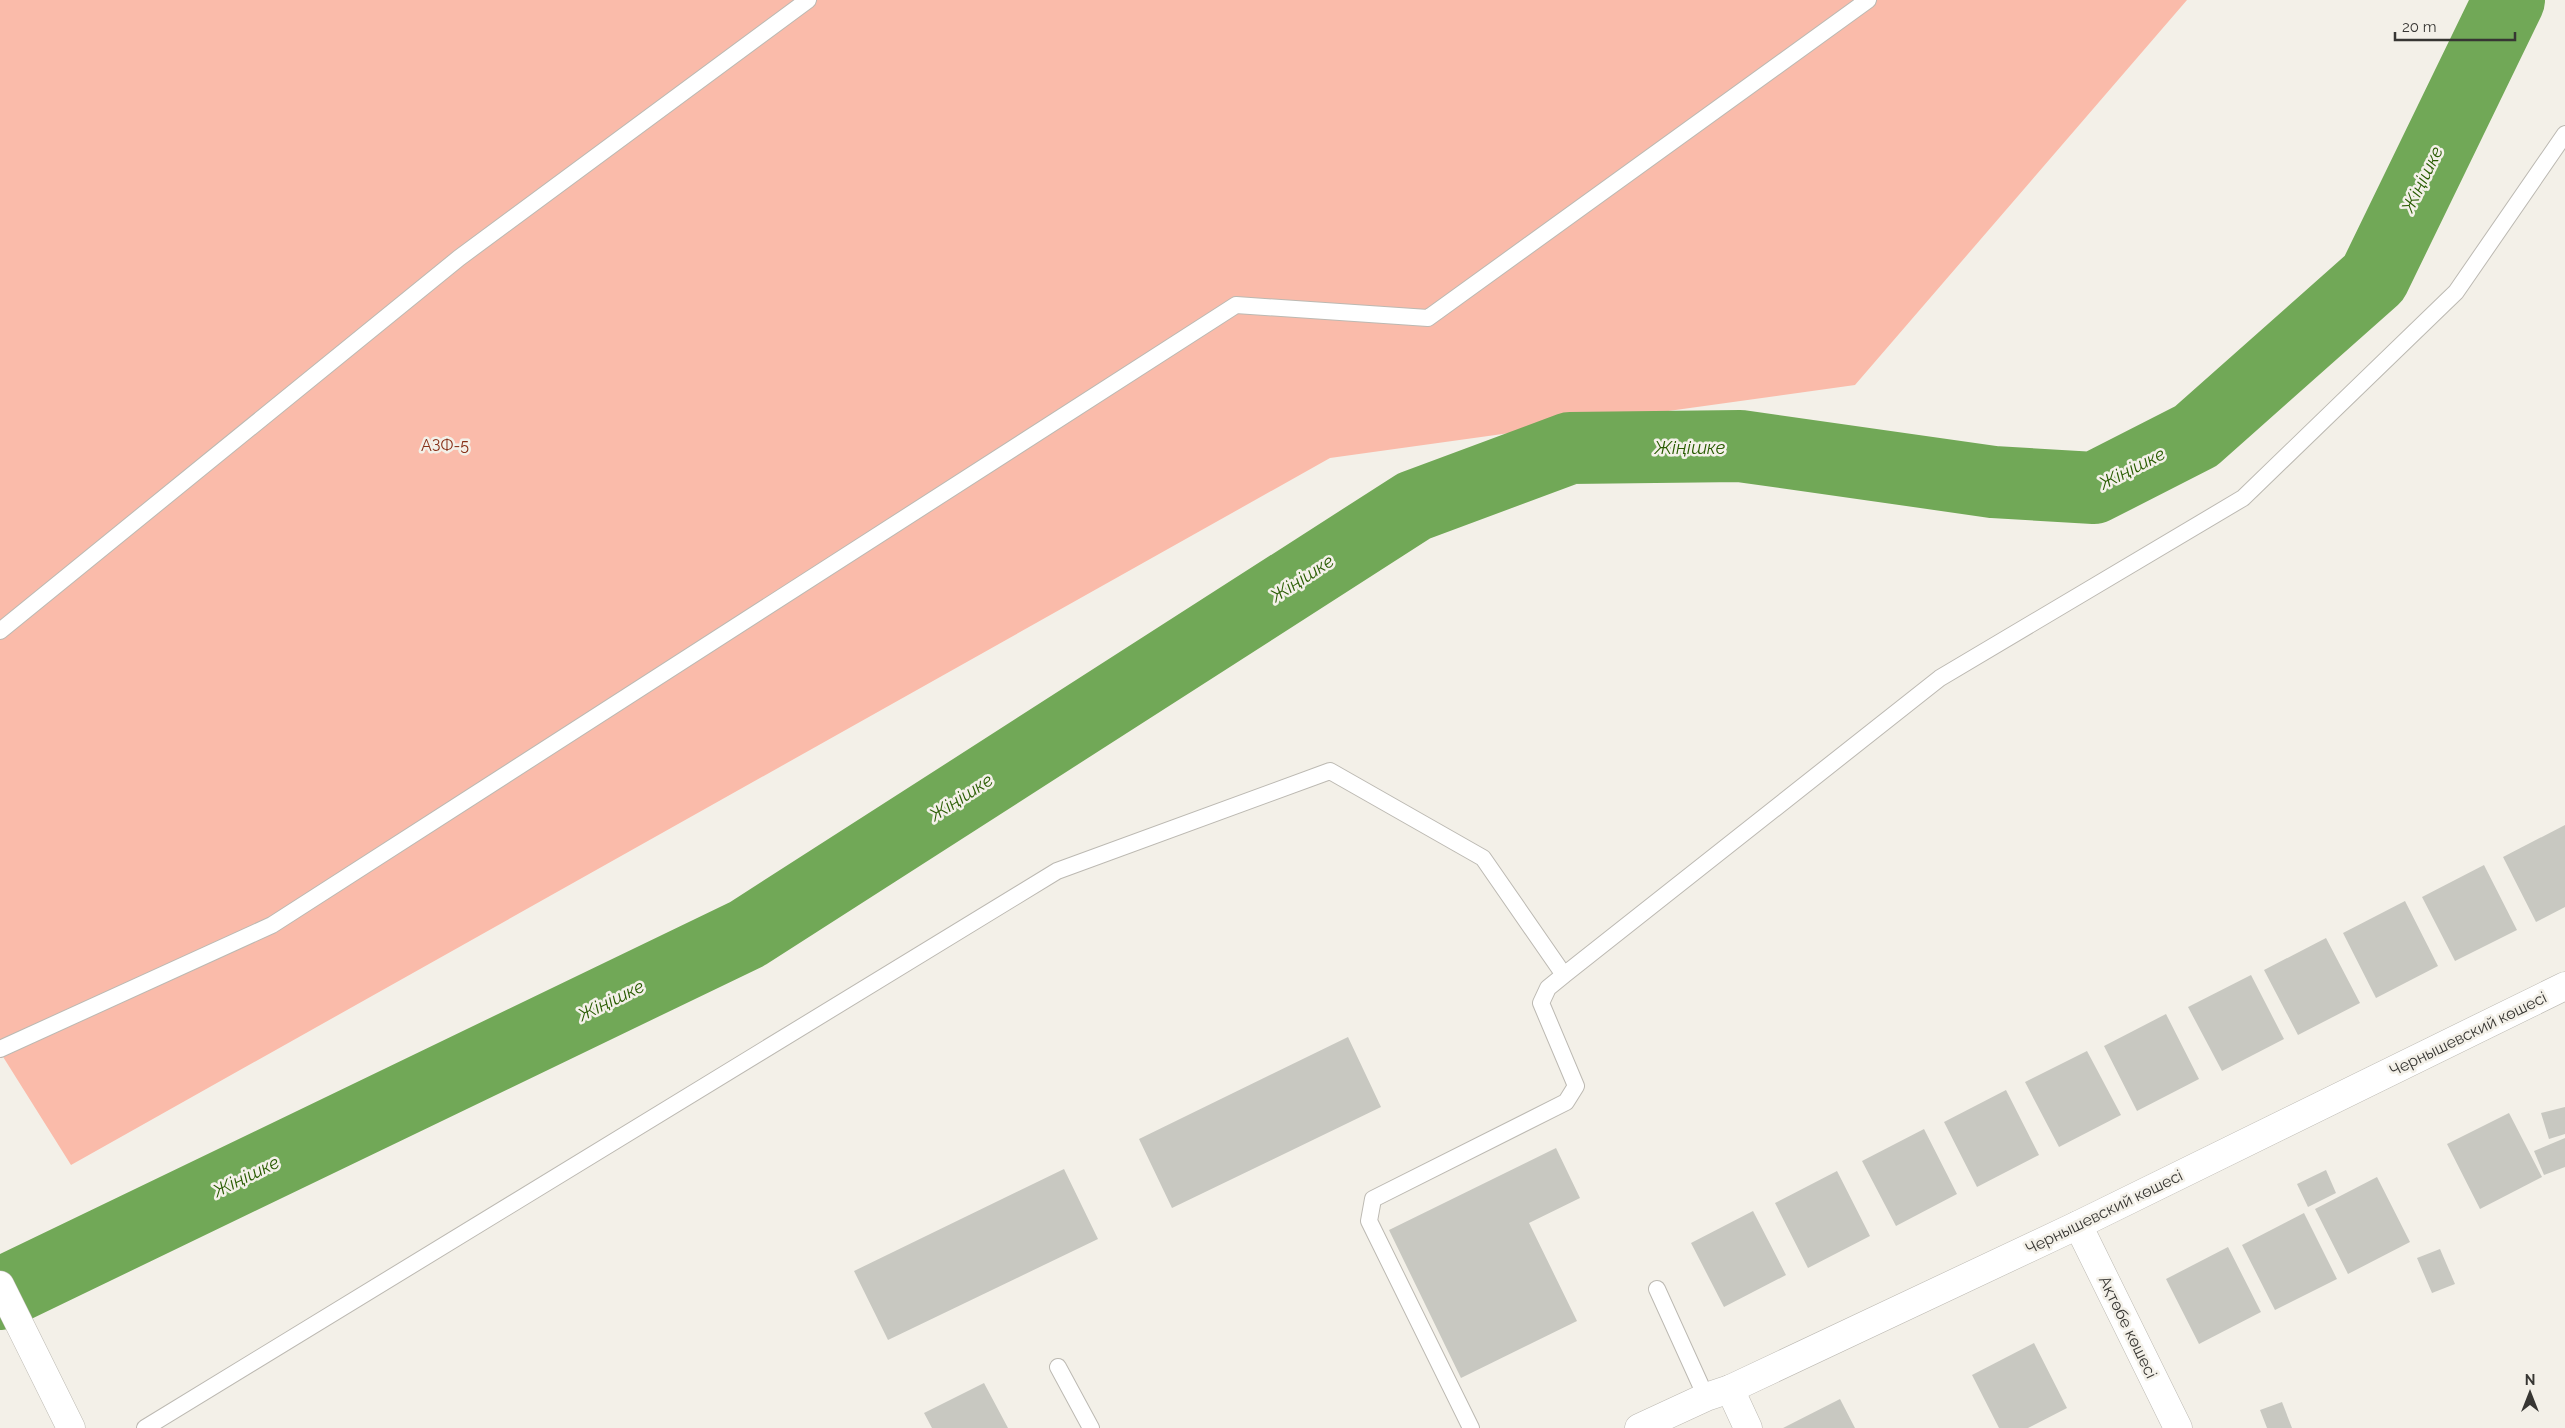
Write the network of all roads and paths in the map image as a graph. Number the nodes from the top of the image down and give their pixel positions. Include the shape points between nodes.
1 (808, 0) edge
2 (1868, 0) edge
3 (2565, 134) edge
4 (0, 630) edge
5 (1564, 975) junction
6 (2565, 986) edge
7 (0, 1049) edge
8 (2078, 1225) junction
9 (0, 1285) edge
10 (1657, 1289) dead end
11 (1058, 1367) dead end
12 (1718, 1393) junction
13 (71, 1428) edge
14 (145, 1428) edge
15 (1091, 1428) edge
16 (1471, 1428) edge
17 (1639, 1428) edge
18 (1748, 1428) edge
19 (2178, 1428) edge

1 - 4 lane via 459,258
2 - 7 lane via 1428,318 1236,305 272,925
3 - 5 lane via 2456,292 2243,498 1940,678
5 - 14 lane via 1483,858 1330,772 1057,872
5 - 16 lane via 1548,988 1541,1003 1576,1086 1566,1102 1373,1199 1370,1221
6 - 8 street, Чернышевский көшесі
8 - 12 street, Чернышевский көшесі
8 - 19 street, Ақтөбе көшесі
9 - 13 street
10 - 12 lane
11 - 15 lane
12 - 17 street, Чернышевский көшесі
12 - 18 street

